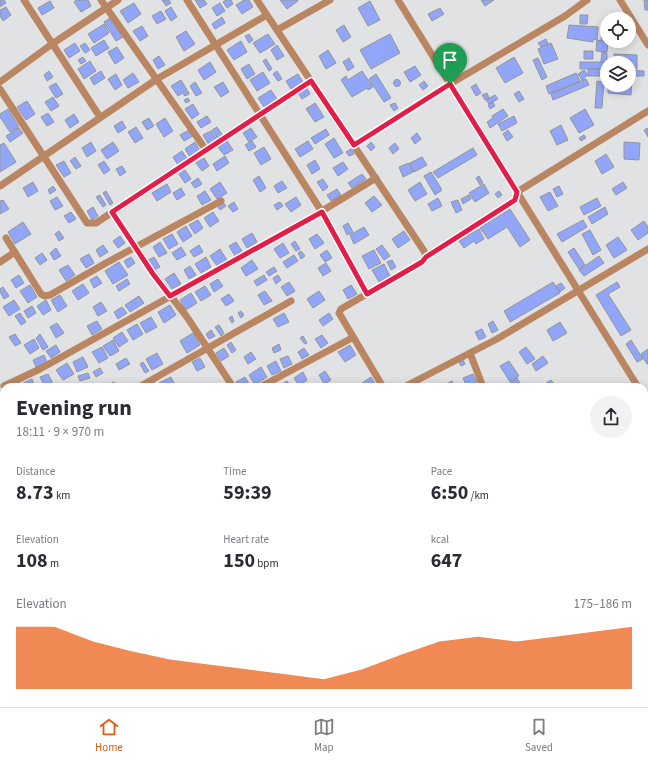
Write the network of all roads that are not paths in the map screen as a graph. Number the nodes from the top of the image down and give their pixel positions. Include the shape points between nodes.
1 (24, 0) edge
2 (101, 0) edge
3 (118, 0) edge
4 (187, 0) edge
5 (257, 0) edge
6 (330, 0) edge
7 (398, 0) edge
8 (587, 0) edge
9 (620, 0) edge
10 (106, 8) junction
11 (267, 15) junction
12 (276, 30) junction
13 (52, 44) junction
14 (216, 44) junction
15 (648, 46) edge
16 (157, 79) junction
17 (311, 81) junction
18 (0, 82) edge
19 (450, 84) junction
20 (0, 89) edge
21 (648, 110) edge
22 (260, 115) junction
23 (100, 116) junction
24 (354, 145) junction
25 (206, 150) junction
26 (44, 156) junction
27 (376, 178) junction
28 (0, 186) edge
29 (517, 192) junction
30 (220, 201) dead end
31 (112, 212) junction
32 (322, 212) junction
33 (6, 238) dead end
34 (136, 247) junction
35 (648, 249) edge
36 (15, 252) junction
37 (426, 257) junction
38 (0, 262) edge
39 (578, 291) junction
40 (367, 294) junction
41 (170, 296) junction
42 (291, 300) dead end
43 (352, 338) junction
44 (208, 347) junction
45 (470, 353) junction
46 (5, 383) edge
47 (146, 383) edge
48 (231, 383) edge
49 (268, 383) edge
50 (380, 383) edge
51 (412, 383) edge
52 (481, 383) edge
53 (636, 383) edge

1 - 13 street
2 - 10 street
3 - 10 street
4 - 14 street
5 - 11 street
6 - 12 street
7 - 19 street
8 - 19 street via 530,38
9 - 15 street
10 - 13 street
10 - 16 street
11 - 12 street
11 - 14 street
12 - 17 street
13 - 18 street
13 - 23 street
14 - 16 street
14 - 22 street
16 - 23 street
16 - 25 street
17 - 22 street
17 - 24 street
19 - 24 street
19 - 29 street
20 - 26 street
21 - 29 street
22 - 25 street
22 - 32 street
23 - 26 street
24 - 27 street
25 - 31 street
26 - 28 street
26 - 31 street via 87,223 96,223
27 - 32 street
27 - 37 street
29 - 37 street via 515,200
29 - 39 street
30 - 34 street
31 - 34 street
32 - 40 street
32 - 41 street
33 - 36 street
34 - 36 street via 45,296 41,294
34 - 41 street
35 - 39 street
36 - 38 street
37 - 40 street via 422,262
39 - 45 street
39 - 53 street
40 - 43 street via 341,309 339,313
41 - 44 street
41 - 46 street via 40,369
42 - 44 street
43 - 49 street
43 - 50 street
44 - 47 street
44 - 48 street
45 - 51 street
45 - 52 street

